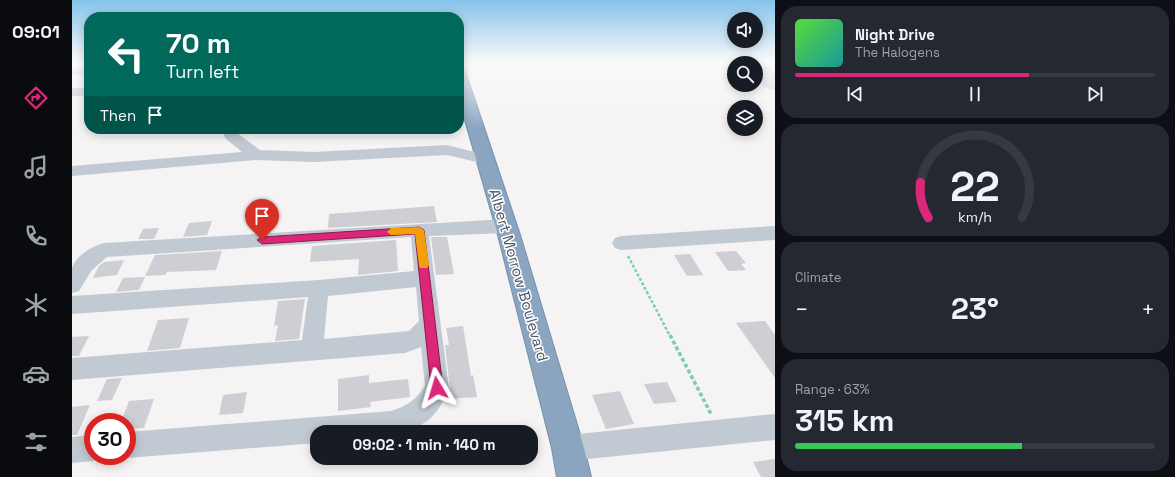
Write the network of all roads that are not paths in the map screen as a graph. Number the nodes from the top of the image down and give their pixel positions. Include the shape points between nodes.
1 (464, 91) edge
2 (72, 92) edge
3 (84, 92) edge
4 (230, 134) edge
5 (256, 155) junction
6 (485, 159) junction
7 (118, 166) junction
8 (72, 171) edge
9 (72, 179) edge
10 (506, 226) junction
11 (419, 230) junction
12 (775, 233) edge
13 (621, 243) road end
14 (425, 278) junction
15 (72, 285) edge
16 (319, 288) junction
17 (72, 305) edge
18 (429, 325) junction
19 (312, 350) junction
20 (72, 369) edge
21 (775, 427) edge
22 (136, 444) edge
23 (568, 448) junction
24 (84, 449) edge
25 (72, 450) edge
26 (574, 477) edge

1 - 6 highway, Albert Morrow Boulevard
2 - 3 street
4 - 5 street
5 - 6 street via 314,157 447,150
5 - 7 street
6 - 10 highway, Albert Morrow Boulevard
7 - 8 street
7 - 9 street
10 - 11 street
10 - 23 highway, Albert Morrow Boulevard
11 - 14 street
11 - 15 street via 104,250 85,263
12 - 13 street
14 - 16 street
14 - 18 street
16 - 17 street
16 - 19 street
18 - 19 street via 416,339 405,343
18 - 22 street via 437,388 427,407 415,417 391,424
19 - 20 street
21 - 23 street
23 - 26 highway, Albert Morrow Boulevard
24 - 25 street

